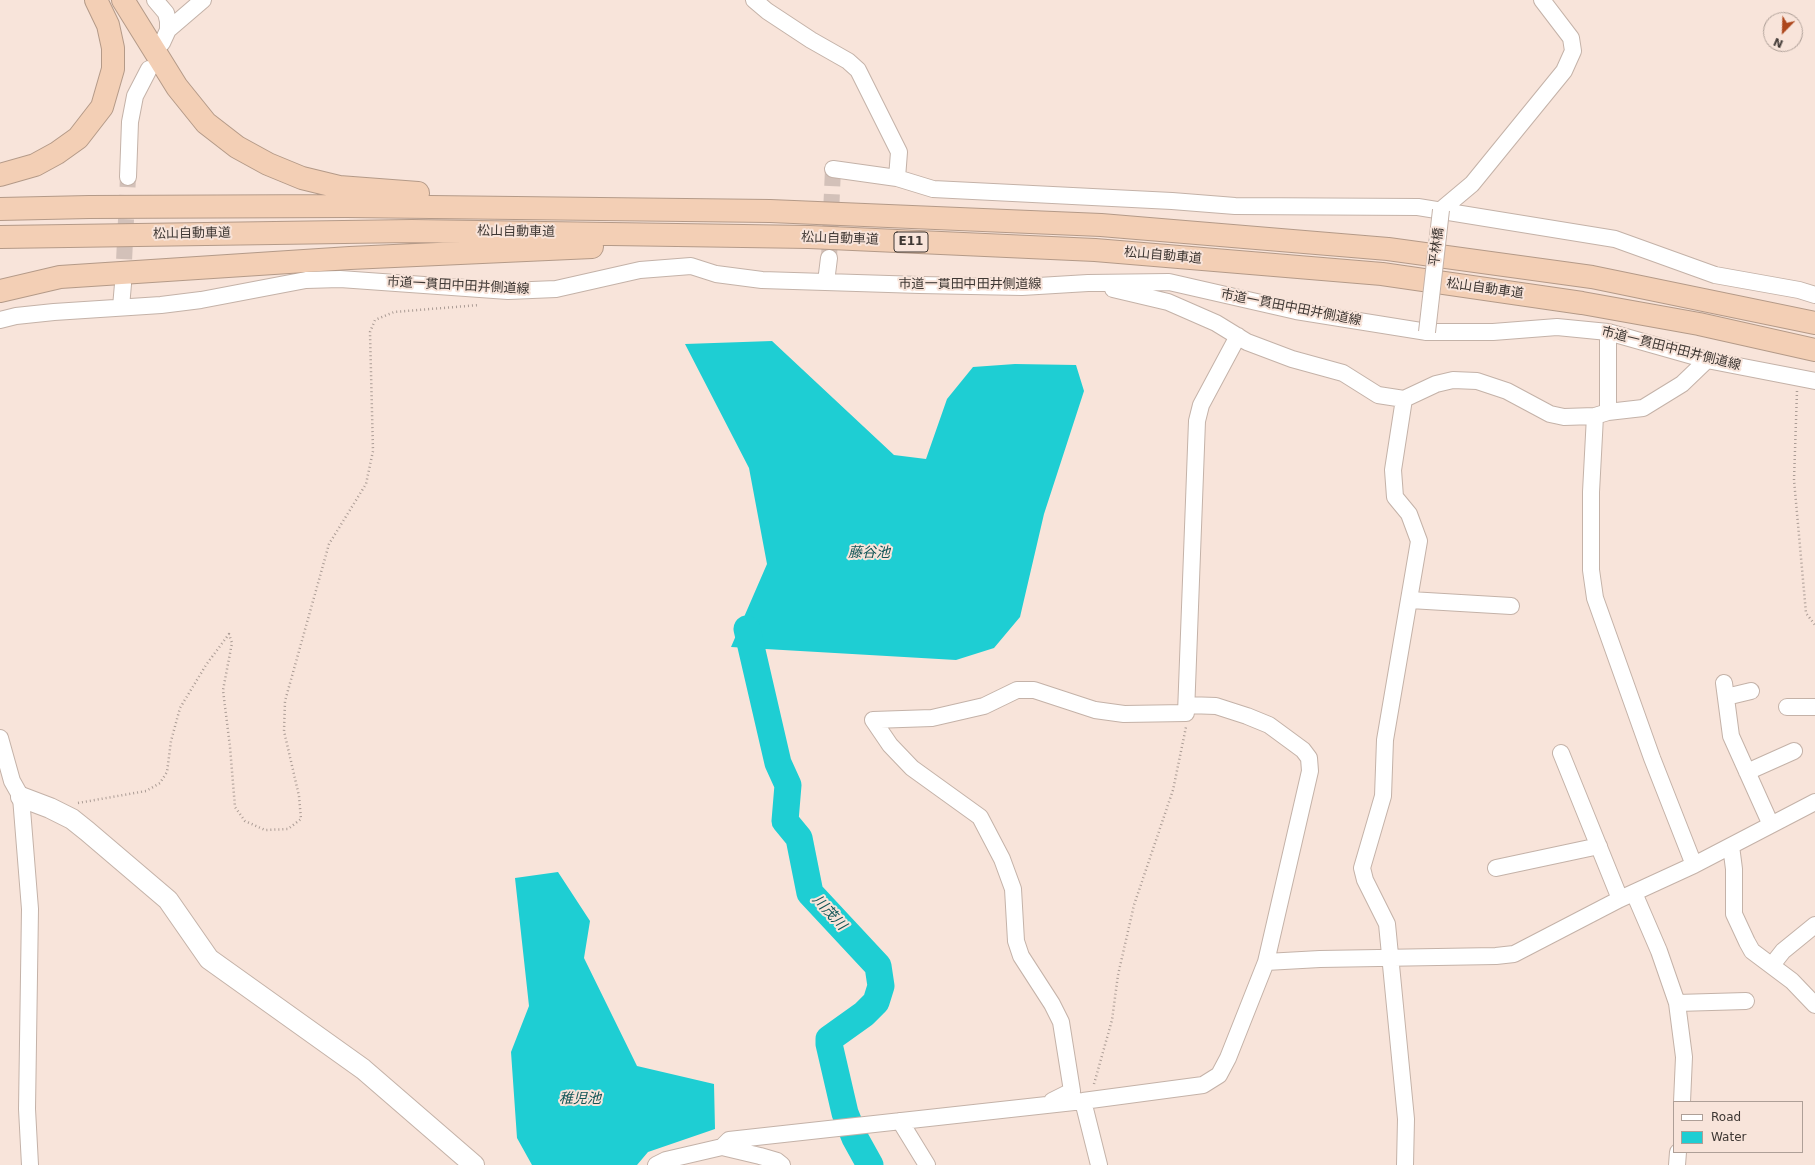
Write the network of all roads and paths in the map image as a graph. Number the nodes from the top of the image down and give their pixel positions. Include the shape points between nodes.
1 (96, 0) edge
2 (123, 0) edge
3 (155, 0) edge
4 (203, 0) edge
5 (754, 0) edge
6 (1542, 0) edge
7 (149, 69) dead end
8 (833, 169) dead end
9 (0, 175) edge
10 (128, 177) tunnel mouth
11 (897, 178) junction
12 (0, 209) edge
13 (1441, 210) junction
14 (770, 211) junction
15 (0, 237) edge
16 (809, 237) junction
17 (828, 258) tunnel mouth
18 (826, 282) junction
19 (1088, 283) junction
20 (123, 284) tunnel mouth
21 (0, 291) edge
22 (1815, 295) edge
23 (483, 303) dead end
24 (121, 307) junction
25 (0, 320) edge
26 (1815, 324) edge
27 (1427, 332) junction
28 (1608, 332) junction
29 (1238, 336) junction
30 (1815, 350) edge
31 (1707, 360) junction
32 (1798, 376) junction
33 (1815, 381) edge
34 (1404, 399) junction
35 (1601, 414) junction
36 (1410, 600) junction
37 (1511, 606) dead end
38 (1815, 625) edge
39 (1751, 691) dead end
40 (1787, 707) dead end
41 (1815, 707) edge
42 (1187, 709) junction
43 (0, 738) edge
44 (1794, 751) dead end
45 (1561, 753) dead end
46 (1747, 772) junction
47 (21, 797) junction
48 (1815, 802) edge
49 (50, 808) junction
50 (1771, 825) junction
51 (1599, 846) junction
52 (1731, 846) junction
53 (1694, 865) junction
54 (1496, 868) dead end
55 (1627, 896) junction
56 (1815, 925) edge
57 (1389, 958) junction
58 (1266, 962) junction
59 (1772, 965) junction
60 (1746, 1001) dead end
61 (1676, 1003) junction
62 (1815, 1005) edge
63 (1078, 1096) junction
64 (1682, 1101) edge
65 (900, 1121) junction
66 (722, 1147) junction
67 (1678, 1153) edge
68 (30, 1165) edge
69 (474, 1165) edge
70 (656, 1165) edge
71 (782, 1165) edge
72 (926, 1165) edge
73 (1099, 1165) edge
74 (1405, 1165) edge
75 (1677, 1165) edge

1 - 9 highway via 108,25 113,48 113,69 102,107 78,138 57,153 35,165
2 - 14 highway via 159,60 206,123 237,147 302,178 339,187 387,191
3 - 4 street via 166,13 165,36
5 - 11 street via 811,40 848,60 858,70 899,152
6 - 13 street via 1571,38 1573,51 1564,71 1472,184
7 - 10 street via 135,96 130,122
8 - 11 street
11 - 13 street via 933,189 1235,206 1418,207
12 - 14 highway, 松山自動車道 / E11 via 346,206
13 - 22 street via 1615,239 1715,275
13 - 27 street, 平林橋, bridge
14 - 26 highway, 松山自動車道 / E11 via 1101,225 1388,249 1592,277
15 - 16 highway, 松山自動車道 / E11 via 412,231
16 - 21 highway via 197,267 60,277
16 - 30 highway, 松山自動車道 / E11 via 1095,250 1382,274 1582,303 1699,324
17 - 18 street
18 - 19 street, 市道一貫田中田井側道線 via 1022,287
18 - 24 street, 市道一貫田中田井側道線 via 762,280 716,274 691,266 640,270 556,289 508,291 340,279 306,280 201,300
19 - 27 street, 市道一貫田中田井側道線 via 1169,282 1296,311
19 - 29 street via 1168,302 1216,323
20 - 24 street
23 - 49 path via 477,307 394,312 375,320 370,332 374,451 366,484 329,544 286,701 284,731 299,796 301,819 288,829 265,830 245,821 235,807 223,690 232,643 229,634 206,665 180,708 171,742 167,772 160,783 146,791
24 - 25 street, 市道一貫田中田井側道線 via 16,316
27 - 28 street, 市道一貫田中田井側道線 via 1493,332 1557,327
28 - 31 street, 市道一貫田中田井側道線
28 - 35 street
29 - 34 street via 1292,359 1343,373 1378,395
29 - 42 street via 1201,405 1197,421
31 - 32 street, 市道一貫田中田井側道線
31 - 35 street via 1682,384 1643,408
32 - 33 street, 市道一貫田中田井側道線
32 - 38 path via 1794,480 1806,613
34 - 35 street via 1436,384 1453,380 1477,381 1507,391 1550,414 1564,417
34 - 36 street via 1393,484 1395,497 1409,514 1419,541
35 - 53 street via 1591,492 1591,570 1594,598
36 - 37 street
36 - 57 street via 1385,740 1383,796 1362,868 1365,880 1387,924
39 - 46 street via 1725,690 1731,736
40 - 41 street
42 - 58 street via 1216,706 1247,716 1264,723 1304,750 1309,758 1310,771
42 - 63 path via 1188,719 1173,790 1134,905 1118,976 1112,1020 1093,1090
42 - 63 street via 1124,714 1094,710 1034,690 1017,690 984,706 932,718 873,720 912,768 980,817 1002,859 1012,888 1016,941 1021,956 1061,1022
43 - 47 street via 12,781
44 - 46 street
45 - 51 street
46 - 50 street
47 - 49 street
47 - 68 street via 30,909
48 - 50 street
49 - 69 street via 72,819 168,900 209,959 364,1069
50 - 52 street
51 - 54 street
51 - 55 street
52 - 53 street
52 - 59 street via 1734,914 1752,951
53 - 55 street
55 - 57 street via 1514,954
55 - 61 street via 1659,951
56 - 59 street via 1783,951
57 - 58 street
57 - 74 street via 1406,1119
58 - 63 street via 1219,1076 1204,1085
59 - 62 street
60 - 61 street
61 - 64 street via 1684,1057
63 - 65 street via 1044,1106
63 - 73 street
65 - 66 street via 729,1140
65 - 72 street
66 - 70 street via 666,1160
66 - 71 street via 760,1156
67 - 75 street

